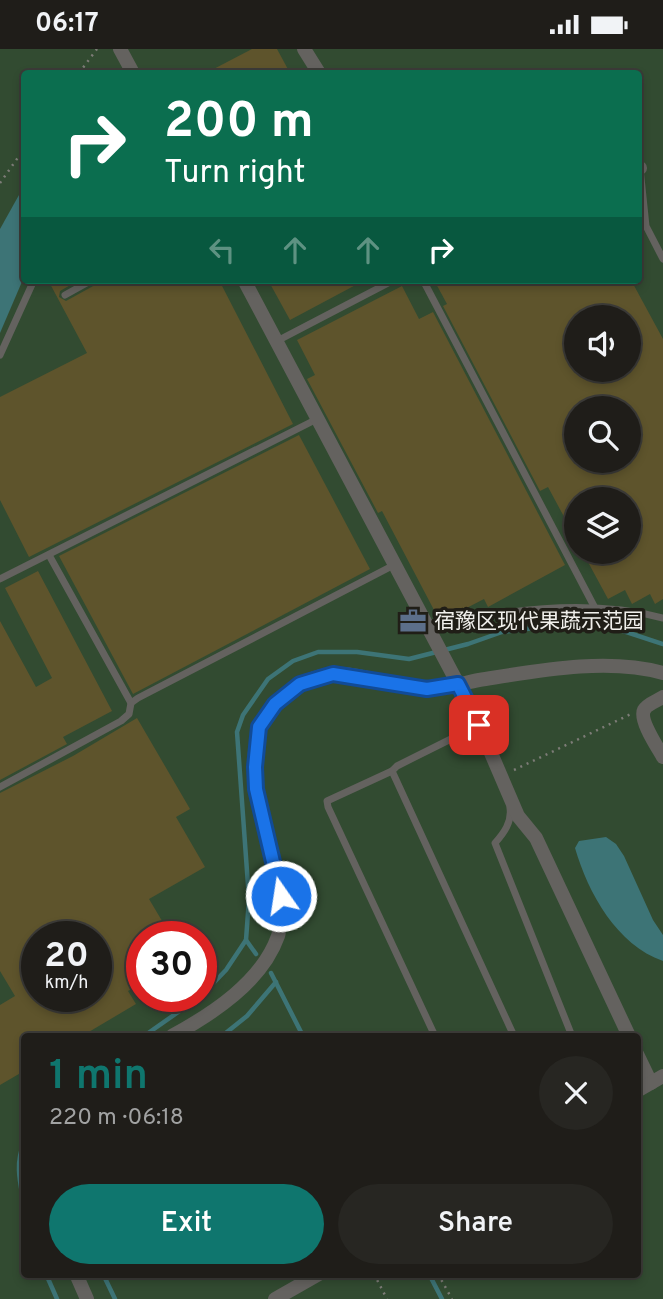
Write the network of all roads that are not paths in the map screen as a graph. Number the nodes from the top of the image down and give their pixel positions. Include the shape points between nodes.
1 (120, 49) edge
2 (304, 49) edge
3 (131, 70) edge
4 (317, 70) edge
5 (642, 193) edge
6 (663, 257) edge
7 (32, 284) edge
8 (85, 284) edge
9 (246, 284) edge
10 (386, 284) edge
11 (425, 284) edge
12 (65, 295) dead end
13 (277, 342) junction
14 (0, 355) edge
15 (317, 419) junction
16 (49, 555) junction
17 (395, 565) junction
18 (0, 579) edge
19 (595, 608) junction
20 (663, 618) edge
21 (432, 635) junction
22 (663, 673) edge
23 (456, 680) junction
24 (663, 697) edge
25 (131, 703) junction
26 (479, 725) junction
27 (663, 757) edge
28 (392, 771) junction
29 (505, 782) junction
30 (0, 787) edge
31 (177, 1033) edge
32 (434, 1033) edge
33 (513, 1033) edge
34 (571, 1033) edge
35 (628, 1033) edge
36 (641, 1059) edge
37 (657, 1080) edge
38 (641, 1089) edge
39 (78, 1278) edge
40 (312, 1278) edge
41 (87, 1299) edge
42 (275, 1299) edge

1 - 3 street
2 - 4 street
5 - 6 lane via 646,226
7 - 14 lane
8 - 12 lane
9 - 13 street
10 - 13 lane
11 - 19 lane
13 - 15 street
15 - 16 lane
15 - 17 street
16 - 18 lane
16 - 25 lane
17 - 21 street
17 - 25 lane
19 - 20 lane
19 - 21 lane via 501,614
21 - 23 street
22 - 23 street via 640,666 543,668
23 - 26 street
23 - 31 street via 427,689 333,674 300,684 275,704 259,727 255,767 281,896 278,935 265,962 236,994
24 - 27 street via 643,714
25 - 30 lane via 129,714 121,721
26 - 28 lane
26 - 29 street
28 - 32 lane via 327,801
28 - 33 lane
29 - 34 lane via 511,815 495,843
29 - 35 street
36 - 37 street
37 - 38 street
39 - 41 street
40 - 42 street

